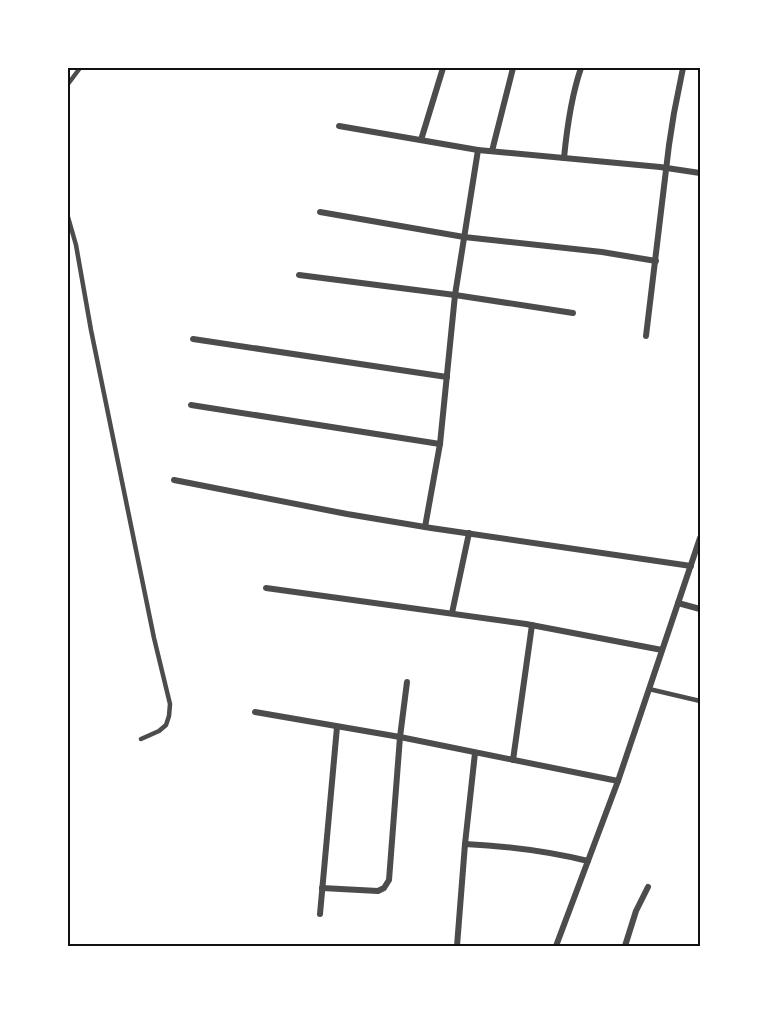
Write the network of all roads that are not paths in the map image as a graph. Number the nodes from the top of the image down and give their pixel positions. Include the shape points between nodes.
1 (81, 68) edge
2 (443, 68) edge
3 (513, 68) edge
4 (581, 68) edge
5 (683, 68) edge
6 (68, 84) edge
7 (339, 126) dead end
8 (421, 140) junction
9 (478, 150) junction
10 (492, 152) junction
11 (564, 158) junction
12 (667, 168) junction
13 (700, 173) edge
14 (320, 212) dead end
15 (68, 217) edge
16 (464, 237) junction
17 (656, 261) junction
18 (299, 275) dead end
19 (455, 295) junction
20 (573, 314) dead end
21 (646, 336) dead end
22 (193, 339) dead end
23 (447, 377) junction
24 (191, 405) dead end
25 (440, 444) junction
26 (174, 480) dead end
27 (425, 527) junction
28 (469, 533) junction
29 (700, 538) edge
30 (691, 566) junction
31 (266, 588) dead end
32 (678, 603) junction
33 (700, 609) edge
34 (452, 613) junction
35 (532, 625) junction
36 (662, 650) junction
37 (406, 682) dead end
38 (649, 689) junction
39 (700, 701) edge
40 (255, 712) dead end
41 (337, 727) junction
42 (400, 737) junction
43 (141, 740) dead end
44 (475, 753) junction
45 (513, 760) junction
46 (618, 781) junction
47 (465, 844) junction
48 (588, 861) junction
49 (648, 887) dead end
50 (322, 888) junction
51 (320, 914) dead end
52 (457, 946) edge
53 (556, 946) edge
54 (625, 946) edge

1 - 6 lane
2 - 8 street
3 - 10 street
4 - 11 street via 567,122
5 - 12 street
7 - 8 street
8 - 9 street
9 - 10 street
9 - 16 street
10 - 11 street
11 - 12 street
12 - 13 street
12 - 17 street
14 - 16 street
15 - 43 lane via 170,704 166,725
16 - 17 street
16 - 19 street
17 - 21 street
18 - 19 street
19 - 20 street
19 - 23 street
22 - 23 street
23 - 25 street
24 - 25 street
25 - 27 street
26 - 27 street
27 - 28 street
28 - 30 street
28 - 34 street
29 - 30 street
30 - 32 street
31 - 34 street
32 - 33 street
32 - 36 street
34 - 35 street
35 - 36 street
35 - 45 street
36 - 38 street
37 - 42 street
38 - 39 lane
38 - 46 street
40 - 41 street
41 - 42 street
41 - 50 street
42 - 44 street
42 - 50 street via 389,880 378,891
44 - 45 street
44 - 47 street
45 - 46 street
46 - 48 street
47 - 48 street via 562,854
47 - 52 street
48 - 53 street
49 - 54 street
50 - 51 street

